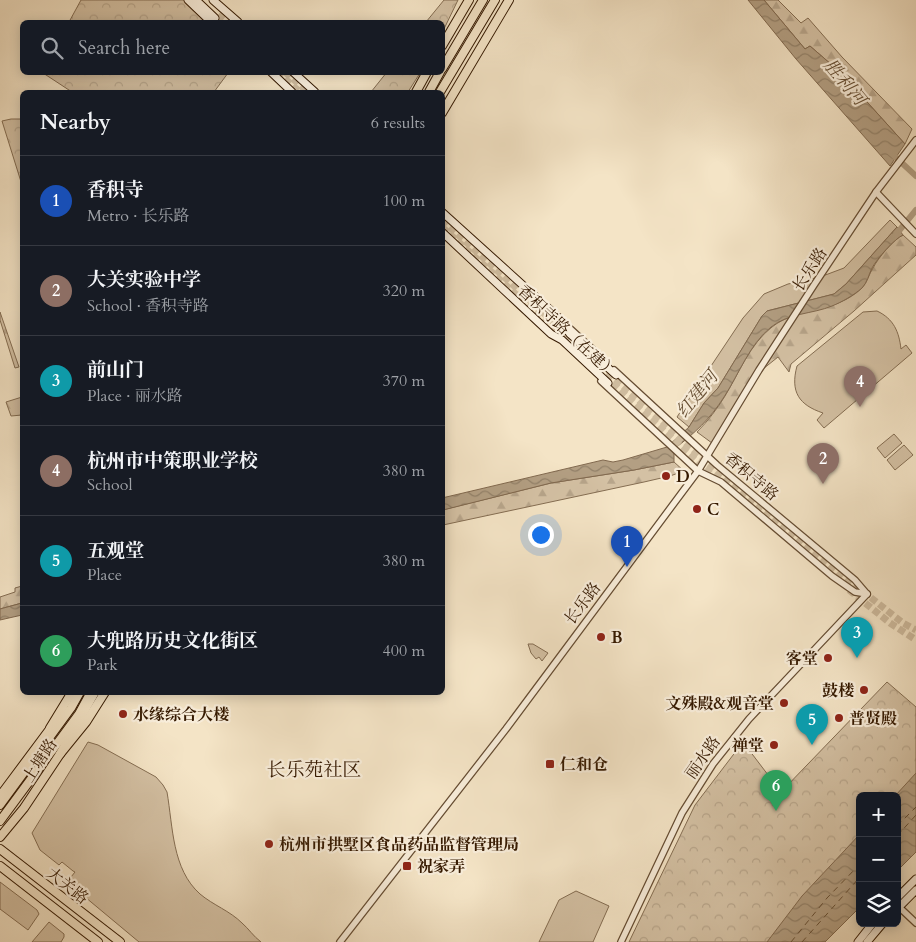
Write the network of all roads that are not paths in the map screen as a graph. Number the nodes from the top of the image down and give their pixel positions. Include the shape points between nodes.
1 (188, 0) edge
2 (196, 0) edge
3 (201, 0) edge
4 (213, 0) edge
5 (469, 0) edge
6 (483, 0) edge
7 (496, 0) edge
8 (509, 0) edge
9 (215, 18) edge
10 (236, 20) edge
11 (445, 41) edge
12 (445, 63) edge
13 (274, 75) edge
14 (296, 75) edge
15 (425, 75) edge
16 (438, 75) edge
17 (290, 90) edge
18 (313, 90) edge
19 (417, 90) edge
20 (430, 90) edge
21 (441, 90) edge
22 (445, 108) edge
23 (916, 140) edge
24 (876, 192) junction
25 (445, 215) edge
26 (916, 234) edge
27 (445, 235) edge
28 (558, 317) junction
29 (551, 334) junction
30 (616, 375) tunnel mouth
31 (608, 383) tunnel mouth
32 (674, 449) joint
33 (706, 455) junction
34 (698, 471) junction
35 (867, 594) junction
36 (72, 695) edge
37 (78, 695) edge
38 (89, 695) edge
39 (93, 695) edge
40 (103, 695) edge
41 (60, 754) junction
42 (0, 796) edge
43 (0, 805) edge
44 (0, 821) edge
45 (0, 837) edge
46 (0, 849) edge
47 (0, 866) edge
48 (916, 879) edge
49 (916, 890) edge
50 (901, 894) edge
51 (901, 905) edge
52 (901, 910) edge
53 (916, 923) edge
54 (870, 927) edge
55 (880, 927) edge
56 (98, 942) edge
57 (120, 942) edge
58 (340, 942) edge
59 (621, 942) edge
60 (858, 942) edge
61 (867, 942) edge

1 - 9 main road
2 - 9 main road
3 - 9 main road
4 - 10 main road
5 - 11 main road
6 - 12 main road
7 - 21 main road
8 - 22 main road
13 - 17 main road
14 - 18 main road
15 - 19 main road
16 - 20 main road
23 - 24 street, 长乐路
24 - 26 street
24 - 33 street, 长乐路
25 - 28 main road, 香积寺路
27 - 29 main road, 香积寺路（在建）
28 - 30 main road via 570,334
28 - 33 street, 香积寺路
29 - 31 main road via 562,340
29 - 32 street, 香积寺路（在建）
32 - 34 street, 香积寺路
33 - 34 street, 长乐路
33 - 35 street, 香积寺路 via 855,580
34 - 35 street, 香积寺路 via 721,482 832,576 855,592
34 - 58 street, 长乐路 via 506,729
35 - 59 street, 丽水路 via 756,712 713,764 686,807
36 - 42 main road, 上塘路
37 - 43 main road
38 - 44 main road via 79,714
39 - 41 main road, 上塘路
40 - 41 main road
41 - 45 main road, 上塘路
46 - 57 main road, 大关路
47 - 56 main road, 大关路
48 - 50 main road
49 - 51 main road
52 - 53 street
54 - 60 main road
55 - 61 main road

